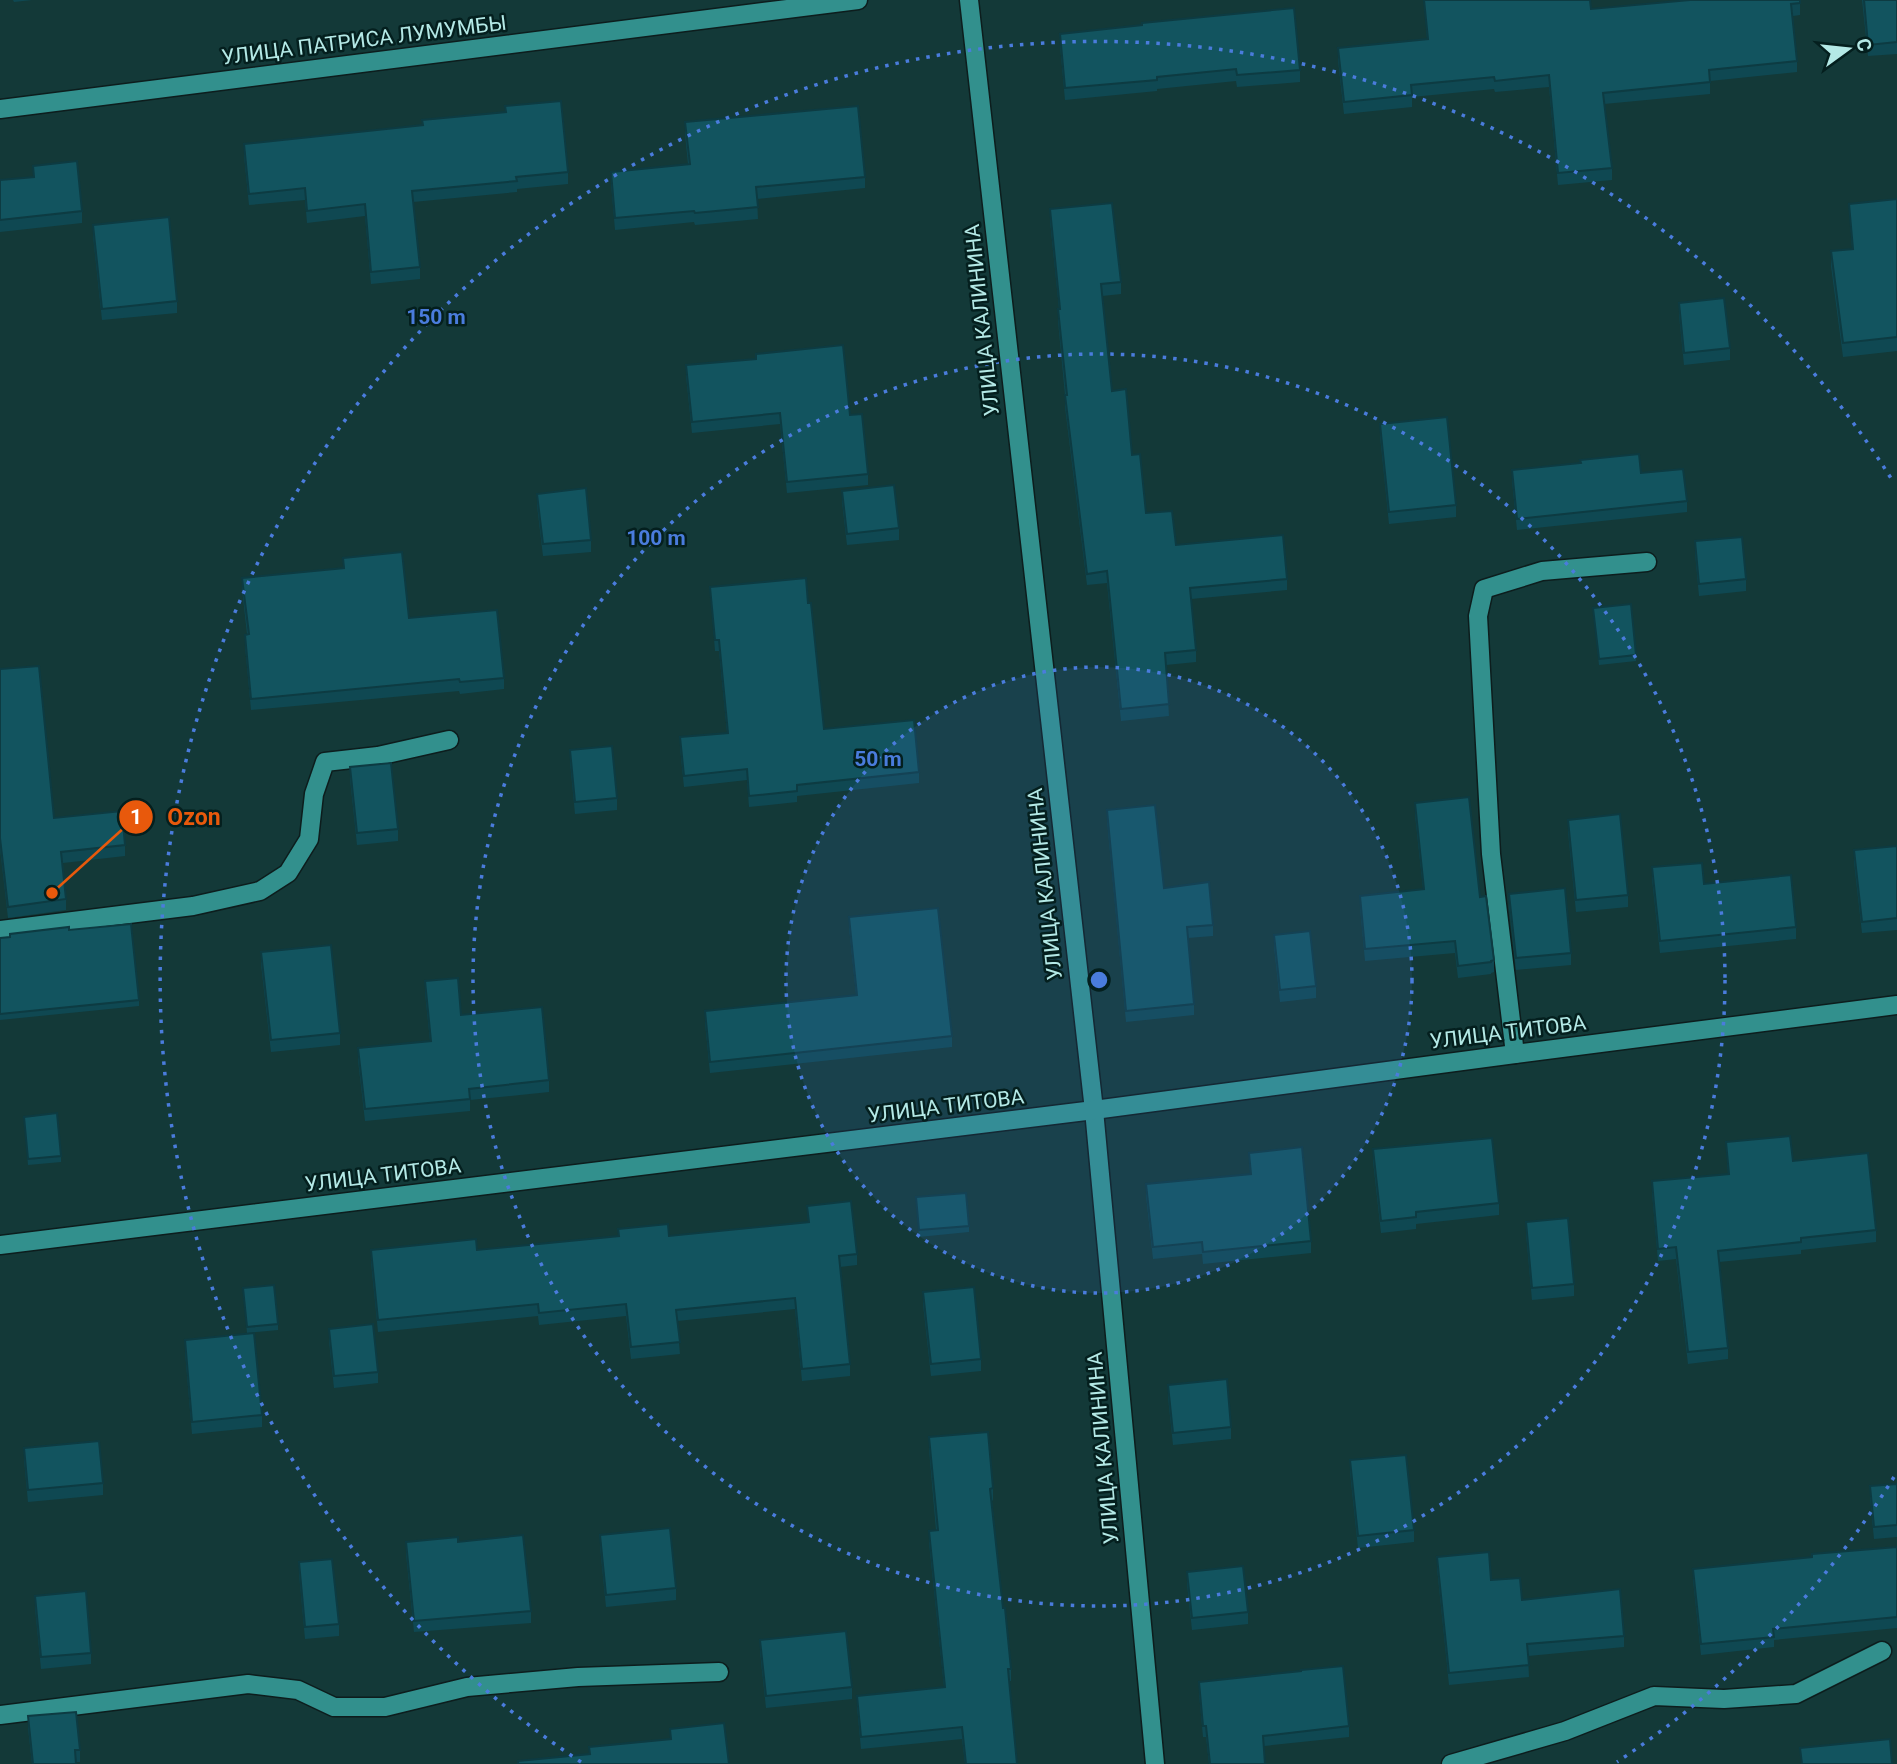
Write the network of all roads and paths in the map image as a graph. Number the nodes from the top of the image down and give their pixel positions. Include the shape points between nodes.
1 (858, 0) edge
2 (969, 0) edge
3 (0, 109) edge
4 (1647, 562) dead end
5 (449, 740) dead end
6 (0, 930) edge
7 (1897, 1005) edge
8 (1515, 1054) junction
9 (1094, 1111) junction
10 (0, 1245) edge
11 (1882, 1651) dead end
12 (719, 1672) dead end
13 (0, 1714) edge
14 (1155, 1764) edge
15 (1451, 1764) edge

1 - 3 street, УЛИЦА ПАТРИСА ЛУМУМБЫ
2 - 9 street, УЛИЦА КАЛИНИНА
4 - 8 street via 1542,571 1484,589 1478,617 1491,854
5 - 6 street via 325,762 314,794 309,839 288,873 260,891 193,906
7 - 8 street, УЛИЦА ТИТОВА
8 - 9 street, УЛИЦА ТИТОВА
9 - 10 street, УЛИЦА ТИТОВА
9 - 14 street, УЛИЦА КАЛИНИНА
11 - 15 street via 1796,1694 1724,1699 1654,1696 1565,1731
12 - 13 street via 467,1686 385,1707 334,1707 298,1690 248,1684

